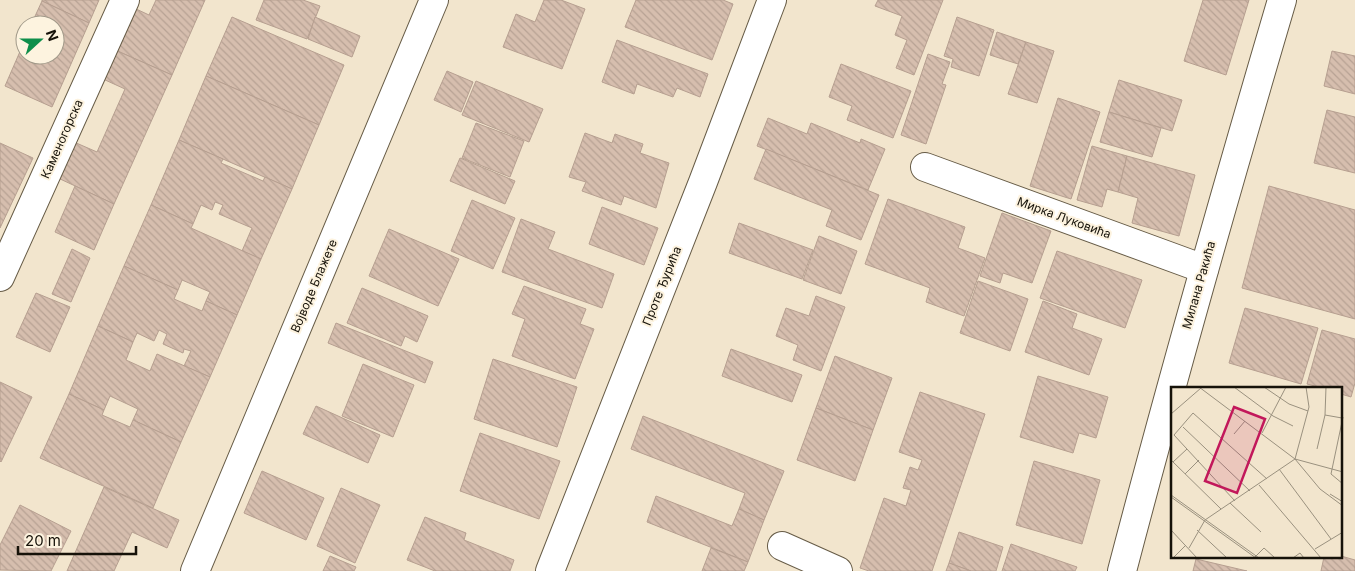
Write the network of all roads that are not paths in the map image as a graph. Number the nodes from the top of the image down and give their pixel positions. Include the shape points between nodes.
1 (125, 0) edge
2 (434, 0) edge
3 (772, 0) edge
4 (1282, 0) edge
5 (925, 168) dead end
6 (1204, 269) junction
7 (0, 277) edge
8 (782, 546) dead end
9 (195, 571) edge
10 (550, 571) edge
11 (838, 571) edge
12 (1122, 571) edge

1 - 7 street, Каменогорска
2 - 9 street, Војводе Блажете
3 - 10 street, Проте Ђурића
4 - 6 street, Милана Ракића
5 - 6 street, Мирка Луковића
6 - 12 street, Милана Ракића
8 - 11 street

